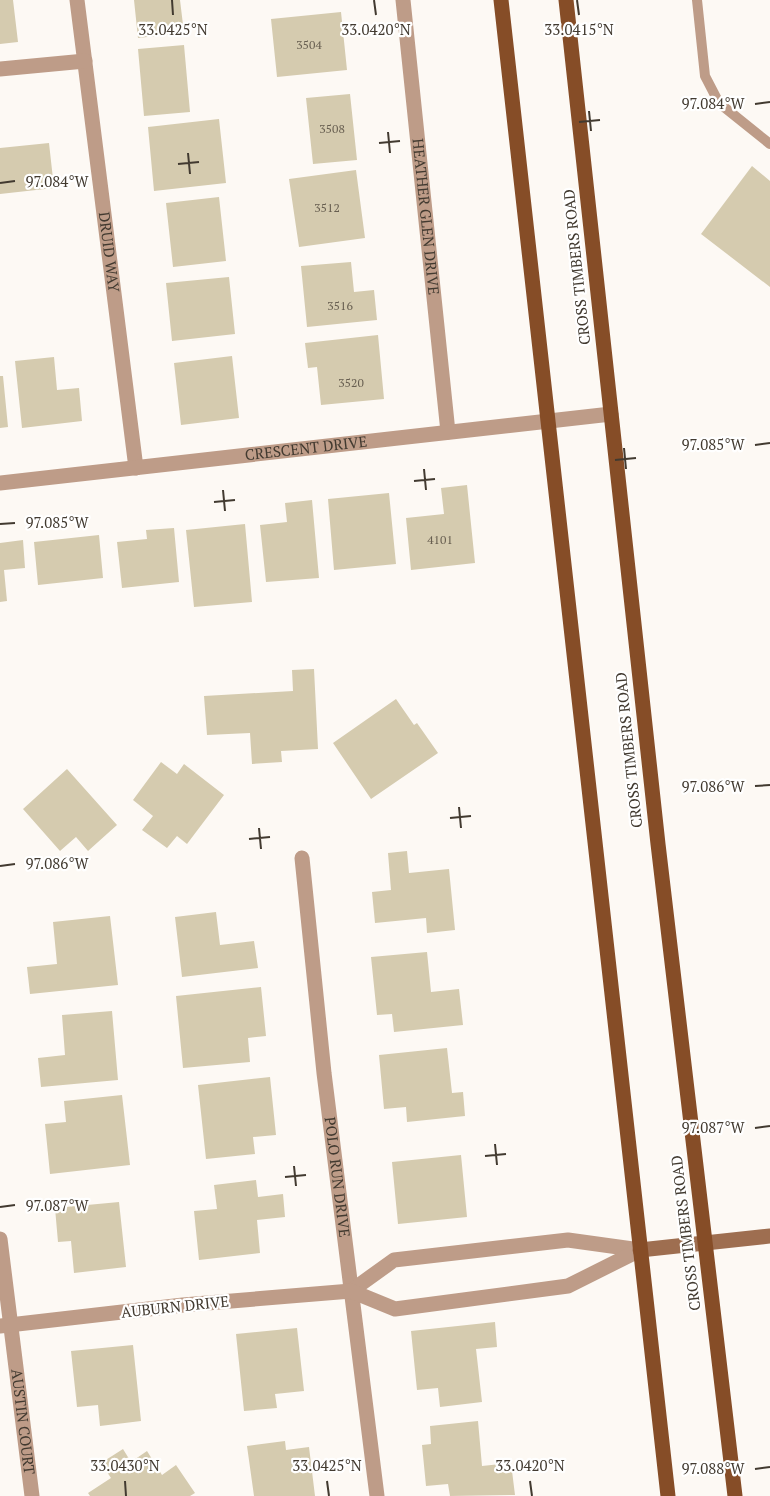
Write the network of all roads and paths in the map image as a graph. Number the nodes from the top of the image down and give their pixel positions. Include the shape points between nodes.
1 (77, 0) edge
2 (403, 0) edge
3 (501, 0) edge
4 (566, 0) edge
5 (697, 0) edge
6 (85, 62) junction
7 (0, 69) edge
8 (770, 144) edge
9 (611, 414) junction
10 (549, 421) junction
11 (448, 432) junction
12 (136, 468) junction
13 (0, 483) edge
14 (302, 858) dead end
15 (770, 1236) edge
16 (0, 1239) edge
17 (704, 1243) junction
18 (640, 1250) junction
19 (351, 1291) junction
20 (5, 1325) edge
21 (32, 1496) edge
22 (377, 1496) edge
23 (668, 1496) edge
24 (735, 1496) edge

1 - 6 street, DRUID WAY
2 - 11 street, HEATHER GLEN DRIVE
3 - 10 main road
4 - 9 main road, CROSS TIMBERS ROAD
5 - 8 lane via 705,76 719,103
6 - 7 street
6 - 12 street, DRUID WAY
9 - 10 street, CRESCENT DRIVE
9 - 17 main road, CROSS TIMBERS ROAD
10 - 11 street, CRESCENT DRIVE
10 - 18 main road
11 - 12 street, CRESCENT DRIVE
12 - 13 street, CRESCENT DRIVE
14 - 19 street, POLO RUN DRIVE
15 - 17 street, AUBURN DRIVE
16 - 20 street, AUSTIN COURT
17 - 18 street, AUBURN DRIVE
17 - 24 main road, CROSS TIMBERS ROAD
18 - 19 street, AUBURN DRIVE via 568,1240 394,1260
18 - 19 street, AUBURN DRIVE via 568,1286 395,1309
18 - 23 main road
19 - 20 street, AUBURN DRIVE
19 - 22 street, POLO RUN DRIVE
20 - 21 street, AUSTIN COURT

